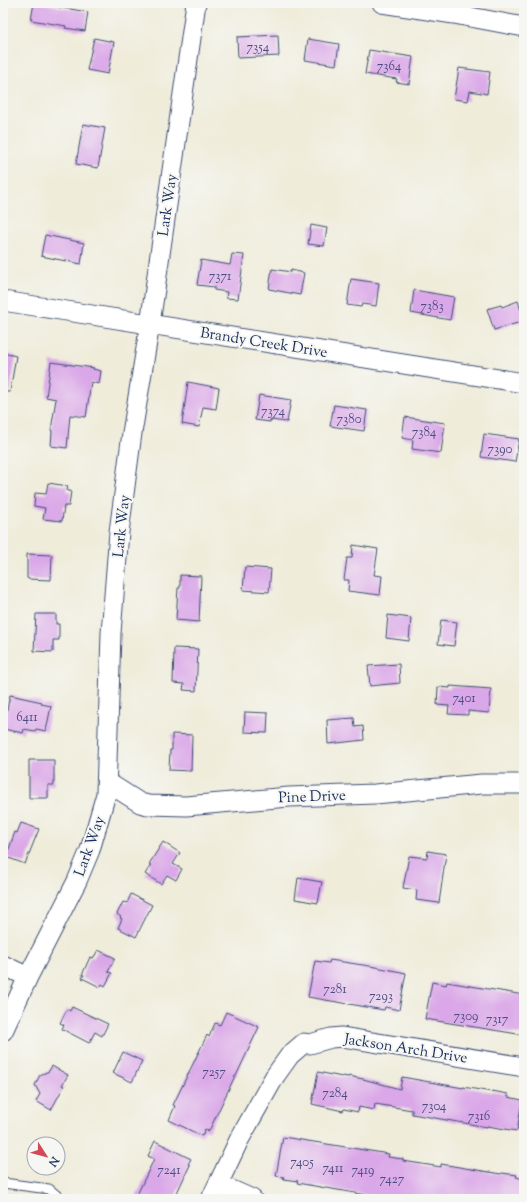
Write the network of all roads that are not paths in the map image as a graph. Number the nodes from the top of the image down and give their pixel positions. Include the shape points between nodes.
1 (196, 3) edge
2 (382, 3) edge
3 (524, 27) edge
4 (3, 301) edge
5 (150, 324) junction
6 (524, 383) edge
7 (107, 782) junction
8 (524, 784) edge
9 (3, 965) edge
10 (28, 978) junction
11 (3, 1031) edge
12 (524, 1067) edge
13 (3, 1183) edge
14 (215, 1191) edge
15 (62, 1199) edge
16 (252, 1199) edge

1 - 5 street, Lark Way
2 - 3 street
4 - 5 street, Brandy Creek Drive
5 - 6 street, Brandy Creek Drive
5 - 7 street, Lark Way via 119,532 111,632
7 - 8 street, Pine Drive via 148,805 186,806 289,796 375,794 482,784
7 - 10 street, Lark Way via 90,850
9 - 10 street
10 - 11 street, Lark Way
12 - 14 street, Jackson Arch Drive via 342,1037 304,1043 290,1055 275,1076 239,1140
13 - 15 lane via 49,1189
14 - 16 street

